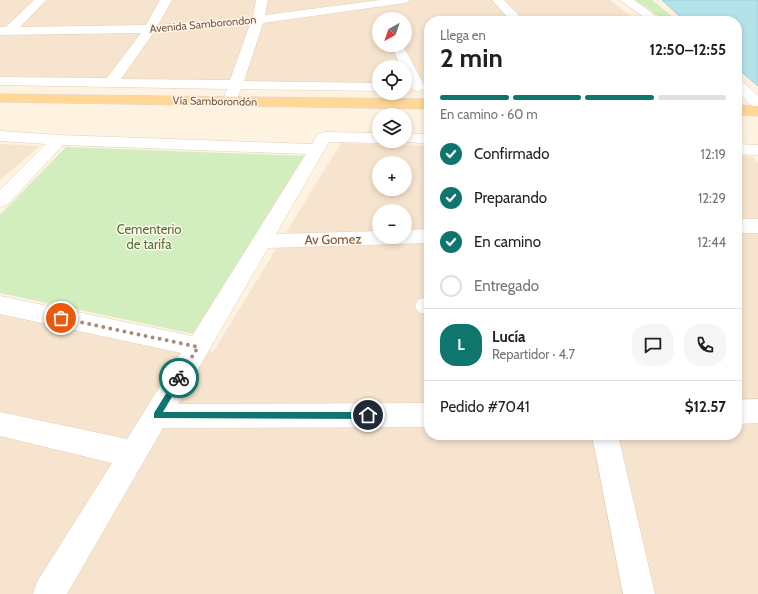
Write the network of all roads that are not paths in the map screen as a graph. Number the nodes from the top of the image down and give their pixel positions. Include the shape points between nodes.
1 (40, 0) edge
2 (166, 0) edge
3 (262, 0) edge
4 (405, 0) edge
5 (498, 0) edge
6 (626, 0) edge
7 (377, 6) edge
8 (513, 16) edge
9 (650, 16) edge
10 (258, 20) junction
11 (150, 29) junction
12 (4, 31) edge
13 (400, 52) edge
14 (0, 81) edge
15 (112, 83) junction
16 (236, 85) junction
17 (372, 87) edge
18 (417, 87) edge
19 (742, 89) edge
20 (0, 98) edge
21 (230, 101) junction
22 (424, 104) edge
23 (758, 104) edge
24 (742, 110) edge
25 (758, 111) edge
26 (0, 136) edge
27 (412, 138) edge
28 (372, 139) edge
29 (424, 139) edge
30 (59, 140) junction
31 (321, 143) junction
32 (742, 149) edge
33 (758, 150) edge
34 (0, 201) edge
35 (742, 226) edge
36 (758, 226) edge
37 (424, 236) edge
38 (412, 237) edge
39 (372, 238) edge
40 (262, 241) junction
41 (0, 305) edge
42 (198, 347) junction
43 (424, 415) edge
44 (156, 416) junction
45 (0, 424) edge
46 (606, 440) edge
47 (133, 454) junction
48 (49, 594) edge
49 (639, 594) edge

1 - 12 street
2 - 11 street
3 - 10 street
4 - 7 street, Avenida Samborondon
5 - 8 street
6 - 9 street
7 - 10 street, Avenida Samborondon
10 - 11 street, Avenida Samborondon
10 - 16 street
11 - 12 street, Avenida Samborondon
11 - 15 street
13 - 18 street
14 - 15 street
15 - 16 street
16 - 17 street
16 - 21 street
19 - 23 street
20 - 21 main road, Vía Samborondón
21 - 22 main road, Vía Samborondón
24 - 25 main road
26 - 30 street
27 - 29 street
28 - 31 street
30 - 31 street
30 - 34 street
31 - 40 street
32 - 33 street
35 - 36 street
37 - 38 street, Av Gomez
39 - 40 street, Av Gomez
40 - 42 street
41 - 42 street
42 - 44 street
43 - 44 street
44 - 47 street
45 - 47 street
46 - 49 street
47 - 48 street

